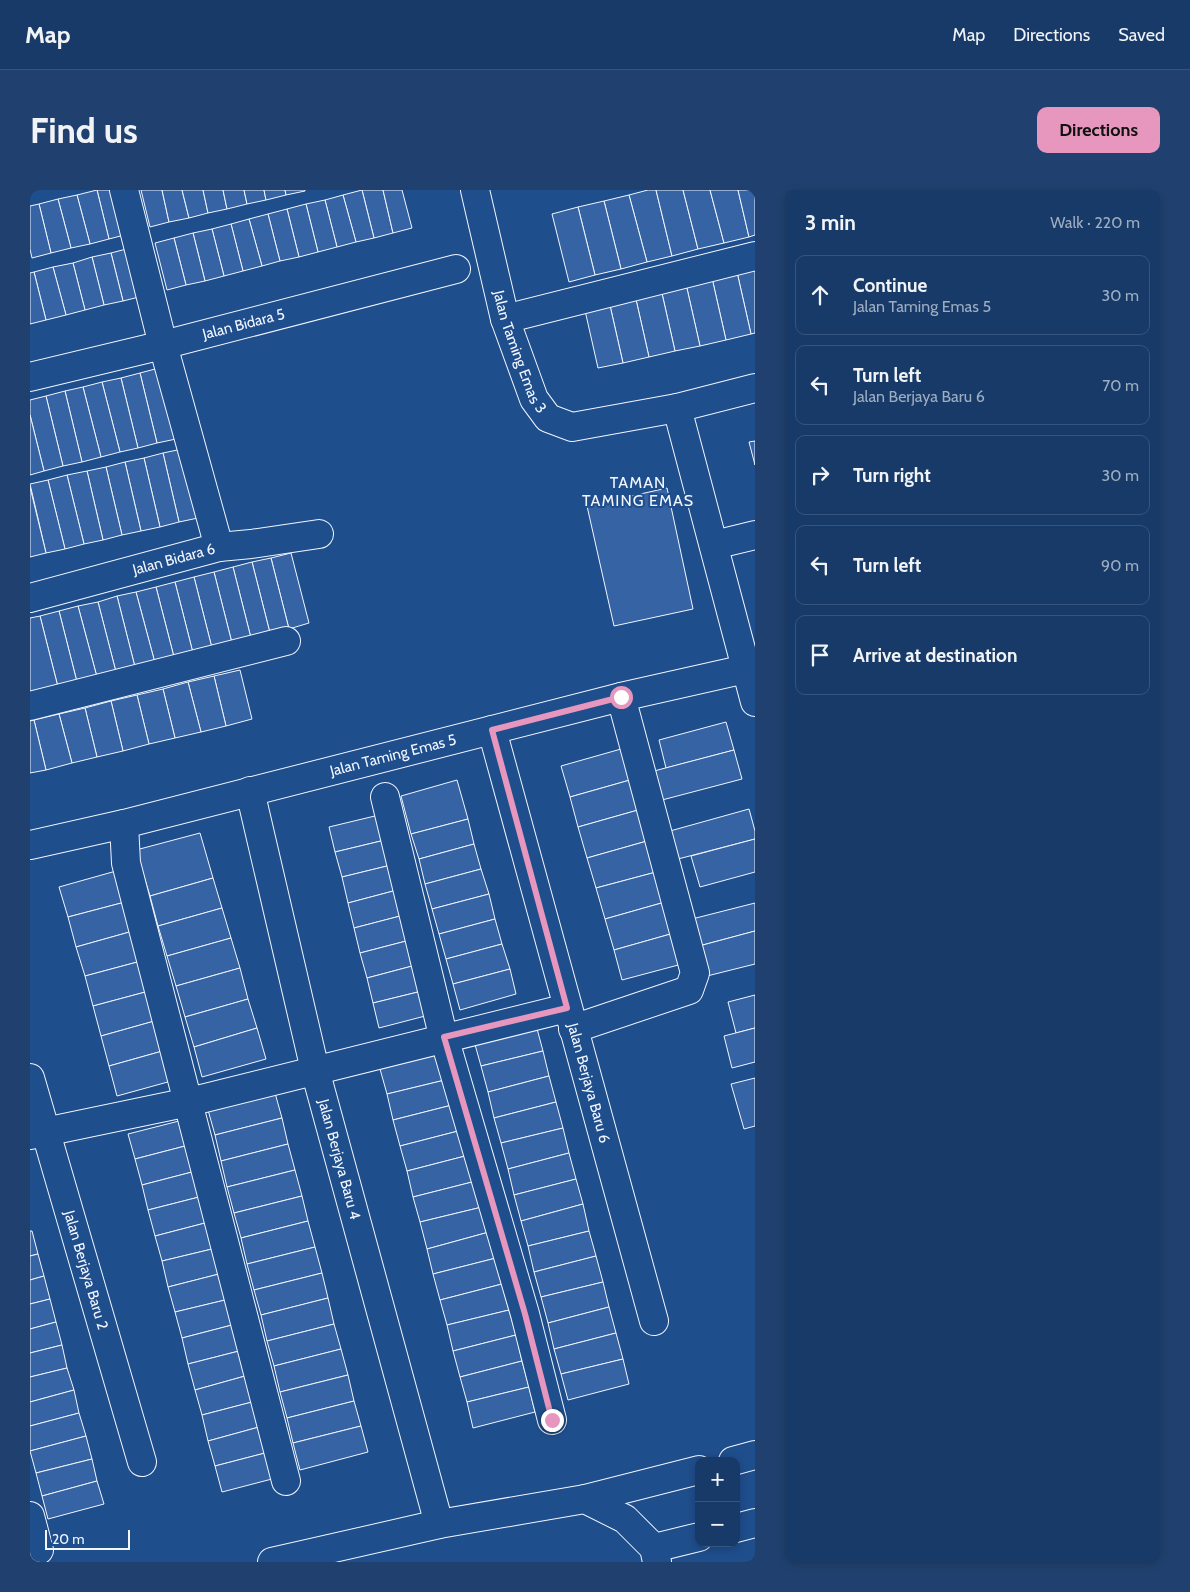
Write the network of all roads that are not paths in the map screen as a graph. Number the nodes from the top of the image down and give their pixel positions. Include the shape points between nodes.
1 (124, 190) edge
2 (475, 190) edge
3 (755, 256) edge
4 (456, 269) dead end
5 (505, 318) junction
6 (163, 345) junction
7 (30, 377) edge
8 (755, 388) edge
9 (677, 408) junction
10 (319, 534) dead end
11 (755, 535) edge
12 (714, 545) junction
13 (219, 547) junction
14 (30, 598) edge
15 (286, 641) dead end
16 (751, 668) edge
17 (621, 697) junction
18 (755, 702) edge
19 (30, 706) edge
20 (492, 730) junction
21 (250, 791) junction
22 (385, 797) dead end
23 (124, 824) junction
24 (30, 845) edge
25 (570, 1019) junction
26 (444, 1037) junction
27 (315, 1070) junction
28 (30, 1078) edge
29 (189, 1102) junction
30 (37, 1133) edge
31 (654, 1321) dead end
32 (552, 1420) dead end
33 (755, 1455) edge
34 (740, 1459) edge
35 (142, 1462) dead end
36 (695, 1471) edge
37 (286, 1481) dead end
38 (585, 1499) junction
39 (30, 1516) edge
40 (439, 1524) junction
41 (755, 1524) edge
42 (740, 1527) edge
43 (695, 1539) edge
44 (39, 1550) dead end
45 (655, 1555) edge
46 (272, 1562) edge

1 - 6 street
2 - 5 street, Jalan Taming Emas 3
3 - 5 street
4 - 6 street, Jalan Bidara 5
5 - 9 street, Jalan Taming Emas 3 via 534,400 548,418 572,427
6 - 7 street, Jalan Bidara 5
6 - 13 street
8 - 9 street, Jalan Taming Emas 3
9 - 12 street
10 - 13 street, Jalan Bidara 6
11 - 12 street
12 - 16 street
13 - 14 street, Jalan Bidara 6
15 - 19 street
16 - 17 street, Jalan Taming Emas 5
16 - 18 street
17 - 20 street, Jalan Taming Emas 5
17 - 25 street via 695,973 689,990
20 - 21 street, Jalan Taming Emas 5
20 - 25 street, Jalan Berjaya Baru 6
21 - 23 street, Jalan Taming Emas 5
21 - 27 street, Jalan Berjaya Baru 4
22 - 26 street
23 - 24 street, Jalan Taming Emas 5
23 - 29 street via 126,863
25 - 26 street
25 - 31 street, Jalan Berjaya Baru 6
26 - 27 street
26 - 32 street via 525,1314
27 - 29 street
27 - 40 street, Jalan Berjaya Baru 4
28 - 30 street, Jalan Berjaya Baru 2
29 - 30 street
29 - 37 street
30 - 35 street, Jalan Berjaya Baru 2
33 - 34 street
36 - 38 street
38 - 40 street
38 - 45 street via 625,1519
39 - 44 street
40 - 46 street
41 - 42 street
43 - 45 street

